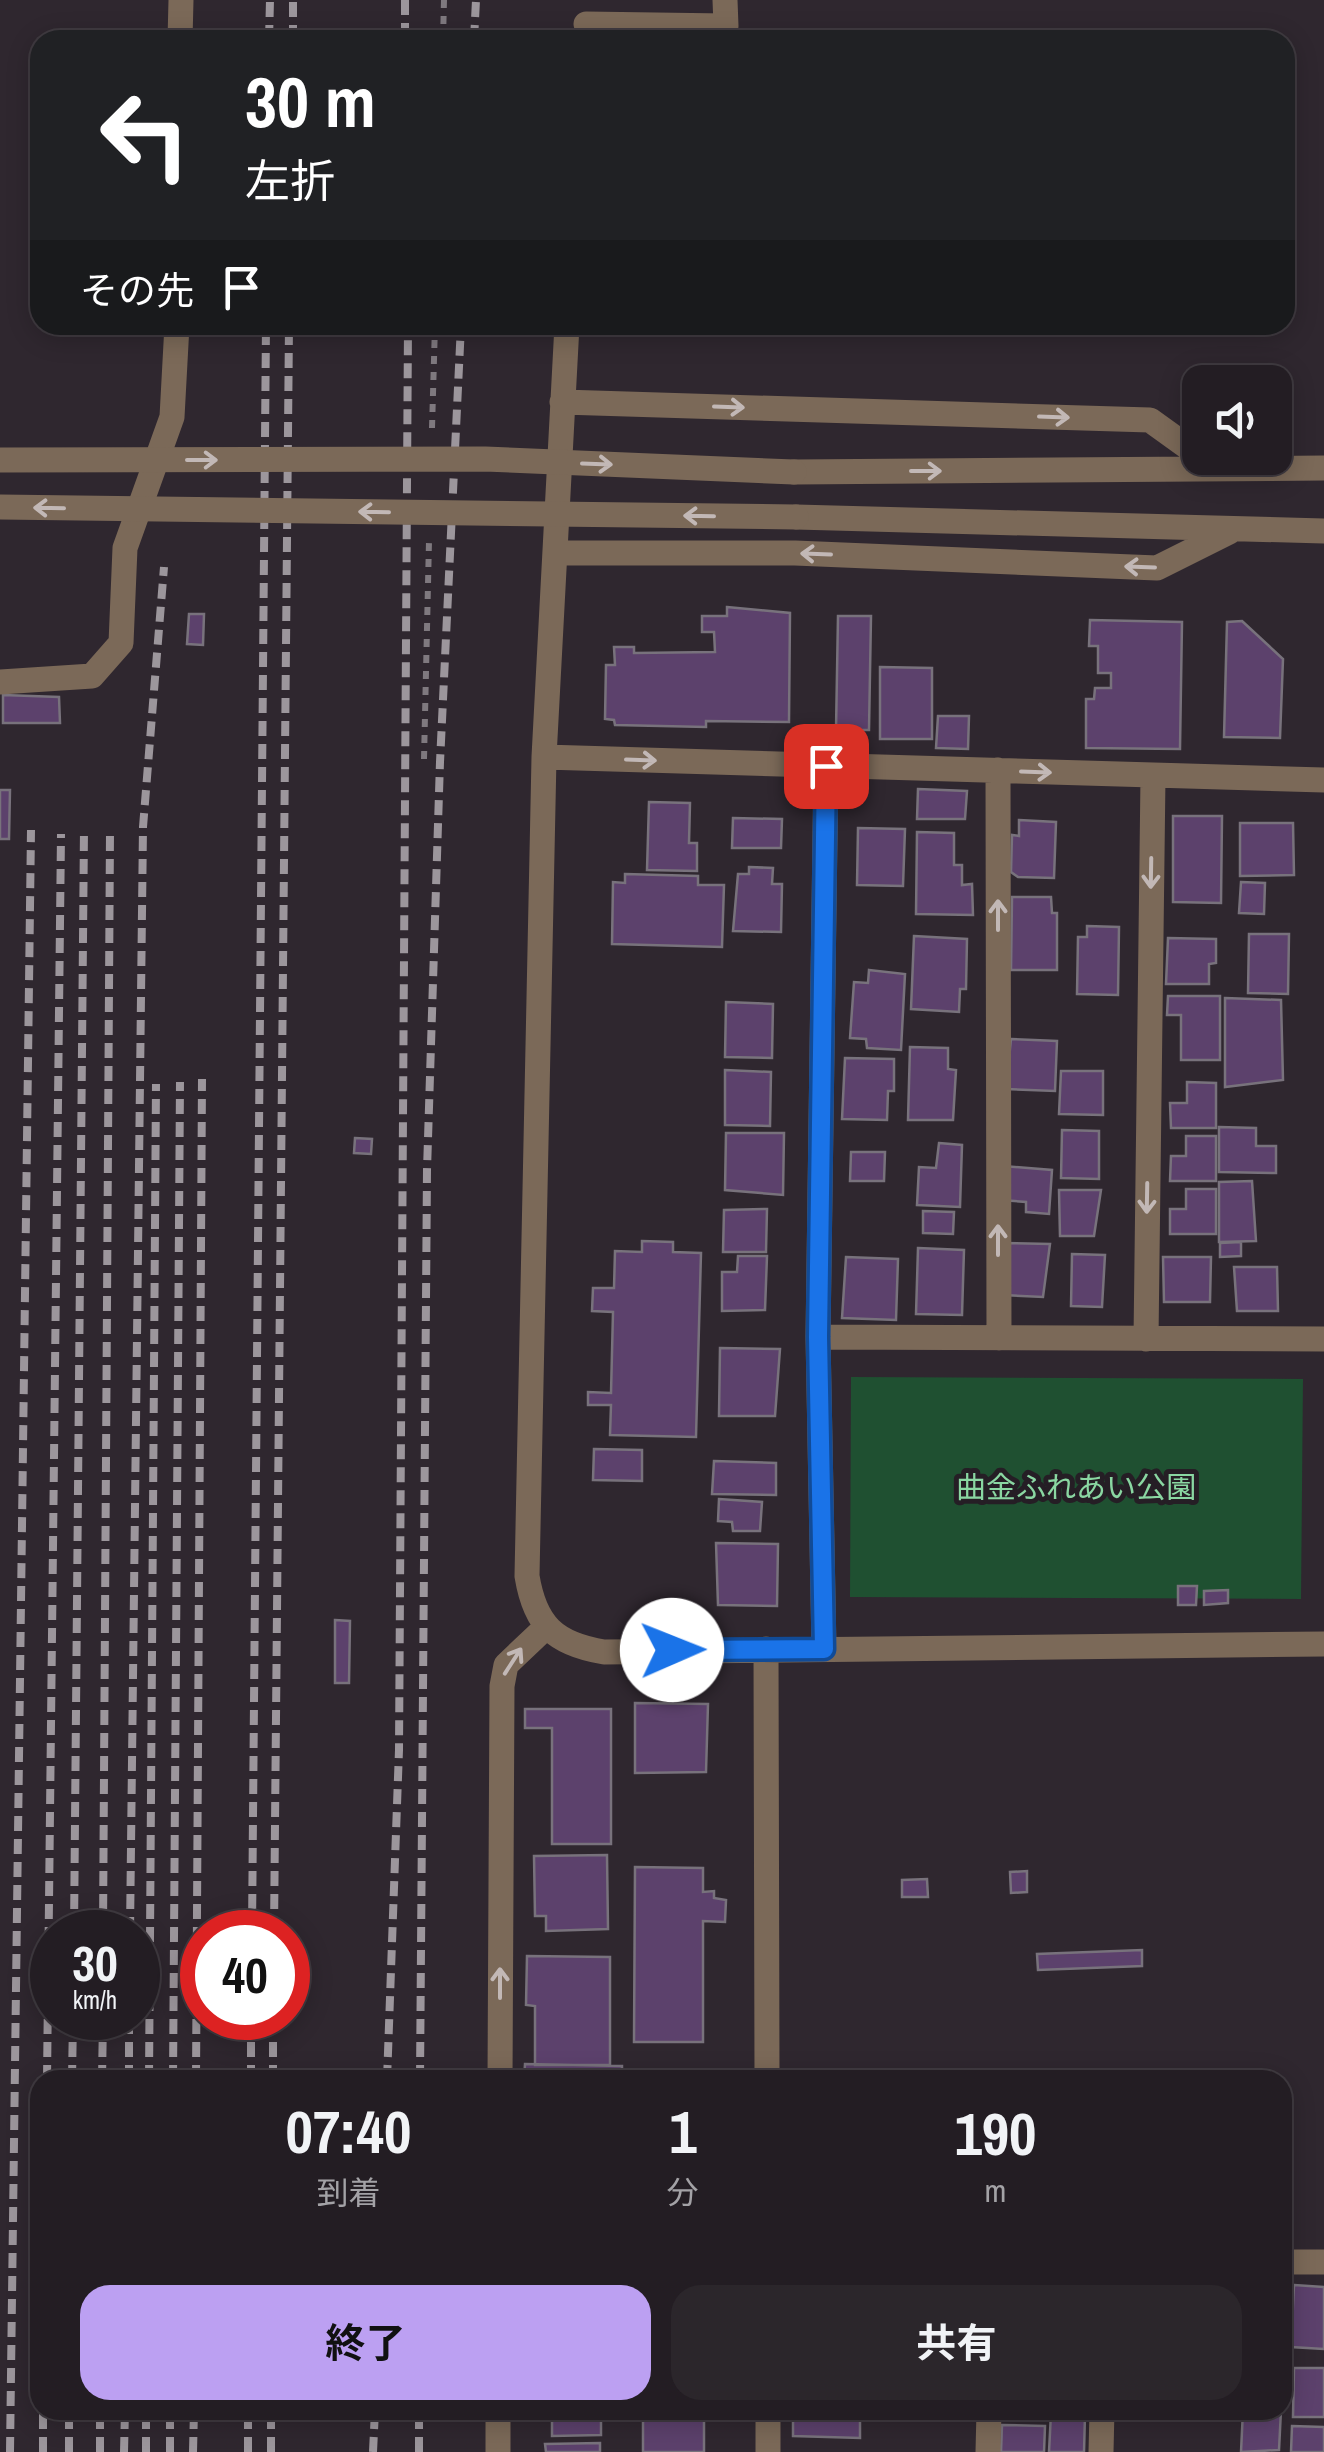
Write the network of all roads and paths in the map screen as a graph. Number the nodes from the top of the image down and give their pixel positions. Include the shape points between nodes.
1 (181, 0) edge
2 (444, 0) edge
3 (725, 0) edge
4 (586, 21) edge
5 (180, 30) edge
6 (443, 30) edge
7 (176, 335) edge
8 (566, 335) edge
9 (562, 402) junction
10 (1182, 443) edge
11 (0, 460) edge
12 (1182, 462) edge
13 (1292, 466) edge
14 (1324, 468) edge
15 (0, 508) edge
16 (1324, 531) edge
17 (1229, 532) junction
18 (556, 553) junction
19 (0, 682) edge
20 (544, 757) junction
21 (826, 766) junction
22 (998, 770) junction
23 (1152, 776) junction
24 (1324, 780) edge
25 (818, 1337) junction
26 (998, 1338) junction
27 (1146, 1338) junction
28 (1324, 1340) edge
29 (545, 1628) junction
30 (1324, 1644) edge
31 (766, 1649) junction
32 (824, 1649) junction
33 (500, 2070) edge
34 (767, 2070) edge
35 (1292, 2262) edge
36 (1324, 2262) edge
37 (498, 2420) edge
38 (768, 2420) edge
39 (990, 2420) edge
40 (1102, 2420) edge
41 (498, 2452) edge
42 (768, 2452) edge
43 (988, 2452) edge
44 (1101, 2452) edge

1 - 5 street
2 - 6 path
3 - 4 street via 726,26
7 - 19 street via 172,417 125,548 120,644 92,676
8 - 9 street
9 -> 10 street via 1150,420
9 - 18 street
11 -> 12 street, bridge via 485,459 794,472
13 - 14 street
17 -> 15 street, bridge via 796,517
16 - 17 street
17 -> 18 street via 1157,568 795,553
18 - 20 street
20 -> 21 street
20 - 29 street via 528,1576
21 - 22 street
21 - 25 street
22 -> 23 street
26 -> 22 street
23 - 24 street
23 -> 27 street
25 - 26 street
25 - 32 street
26 - 27 street
27 - 28 street
29 - 31 street via 563,1642 604,1652
33 -> 29 street via 502,1686 506,1665
30 - 32 street
31 - 32 street
31 - 34 street
35 - 36 street
37 - 41 street
38 - 42 street
39 - 43 street
40 - 44 street

